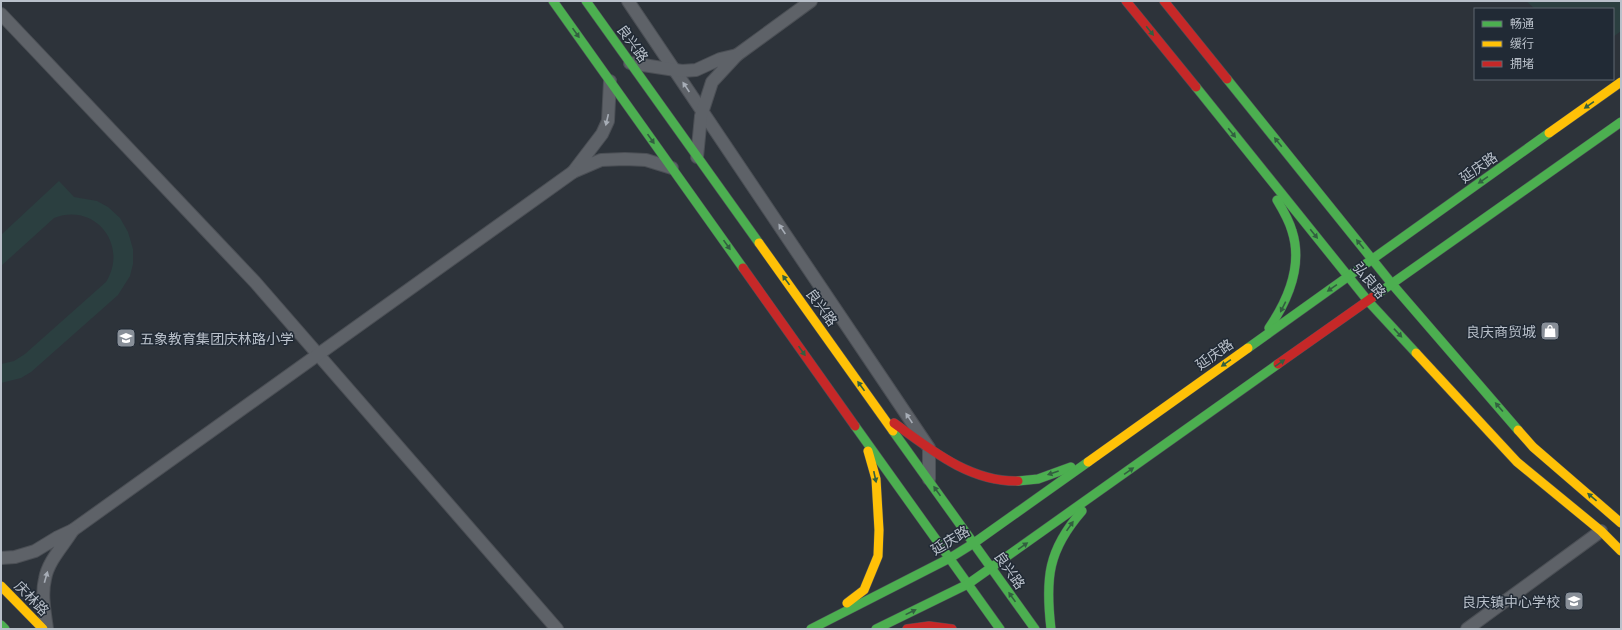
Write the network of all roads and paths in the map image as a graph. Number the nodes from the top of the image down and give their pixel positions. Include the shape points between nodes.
1 (553, 1) edge
2 (586, 1) edge
3 (628, 1) edge
4 (811, 1) edge
5 (1126, 1) edge
6 (1164, 1) edge
7 (1, 14) edge
8 (737, 55) junction
9 (630, 63) junction
10 (675, 70) junction
11 (610, 81) junction
12 (1621, 82) edge
13 (702, 112) junction
14 (1621, 122) edge
15 (1250, 155) junction
16 (697, 157) junction
17 (672, 168) junction
18 (573, 172) junction
19 (1372, 259) junction
20 (1348, 276) junction
21 (1392, 284) junction
22 (1368, 301) junction
23 (1260, 339) junction
24 (318, 355) junction
25 (882, 414) junction
26 (865, 439) junction
27 (929, 448) junction
28 (1090, 460) junction
29 (929, 479) junction
30 (1108, 485) junction
31 (1621, 522) edge
32 (74, 530) junction
33 (1600, 531) junction
34 (974, 543) junction
35 (1621, 551) edge
36 (1, 558) edge
37 (950, 558) junction
38 (992, 568) junction
39 (968, 584) junction
40 (1, 586) edge
41 (1, 625) edge
42 (814, 627) edge
43 (5, 629) edge
44 (43, 629) edge
45 (47, 629) edge
46 (557, 629) edge
47 (876, 629) edge
48 (907, 629) edge
49 (952, 629) edge
50 (1000, 629) edge
51 (1035, 629) edge
52 (1050, 629) edge
53 (1467, 629) edge

1 -> 11 street
2 - 9 street, 良兴路
3 - 10 street
4 - 8 street
5 -> 15 street, 弘良路
19 -> 6 street, 弘良路
7 - 24 street via 255,282
8 - 10 street via 720,59 696,70
8 - 13 street via 712,82
9 - 10 street
9 - 16 street, 良兴路
13 -> 10 street
11 -> 17 street
11 -> 18 street via 608,121 602,134
12 -> 19 street, 延庆路
13 - 16 street
27 -> 13 street
14 - 21 street
15 -> 20 street, 弘良路
15 -> 23 street via 1286,215 1293,234 1295,254 1288,296 1278,317
25 -> 16 street, 良兴路
17 - 18 street via 646,160 625,159 601,160
17 -> 26 street
18 - 24 street
19 - 20 street, 延庆路
19 - 21 street, 弘良路
20 - 22 street, 弘良路
20 -> 23 street, 延庆路
21 - 22 street
31 -> 21 street, 弘良路 via 1534,447
30 -> 22 street
22 -> 33 street, 弘良路 via 1517,462
23 -> 28 street, 延庆路
24 - 32 street
24 - 46 street
25 - 27 street
25 - 29 street, 良兴路
26 - 37 street
26 -> 42 street via 876,479 878,556 864,590
28 -> 27 street via 1029,481 1005,482 983,478 954,465
27 - 29 street
28 - 34 street, 延庆路
34 -> 29 street, 良兴路
38 -> 30 street
52 -> 30 street via 1048,575 1055,548 1072,522
32 - 36 street via 36,551
45 -> 32 street via 43,596 45,578 52,561
33 - 35 street, 弘良路
33 - 53 street
34 - 37 street, 延庆路
34 - 38 street, 良兴路
37 - 39 street
37 - 42 street, 延庆路
38 - 39 street
51 -> 38 street, 良兴路
47 -> 39 street
39 - 50 street
40 - 44 street, 庆林路
41 - 43 street
48 - 49 street via 929,626

